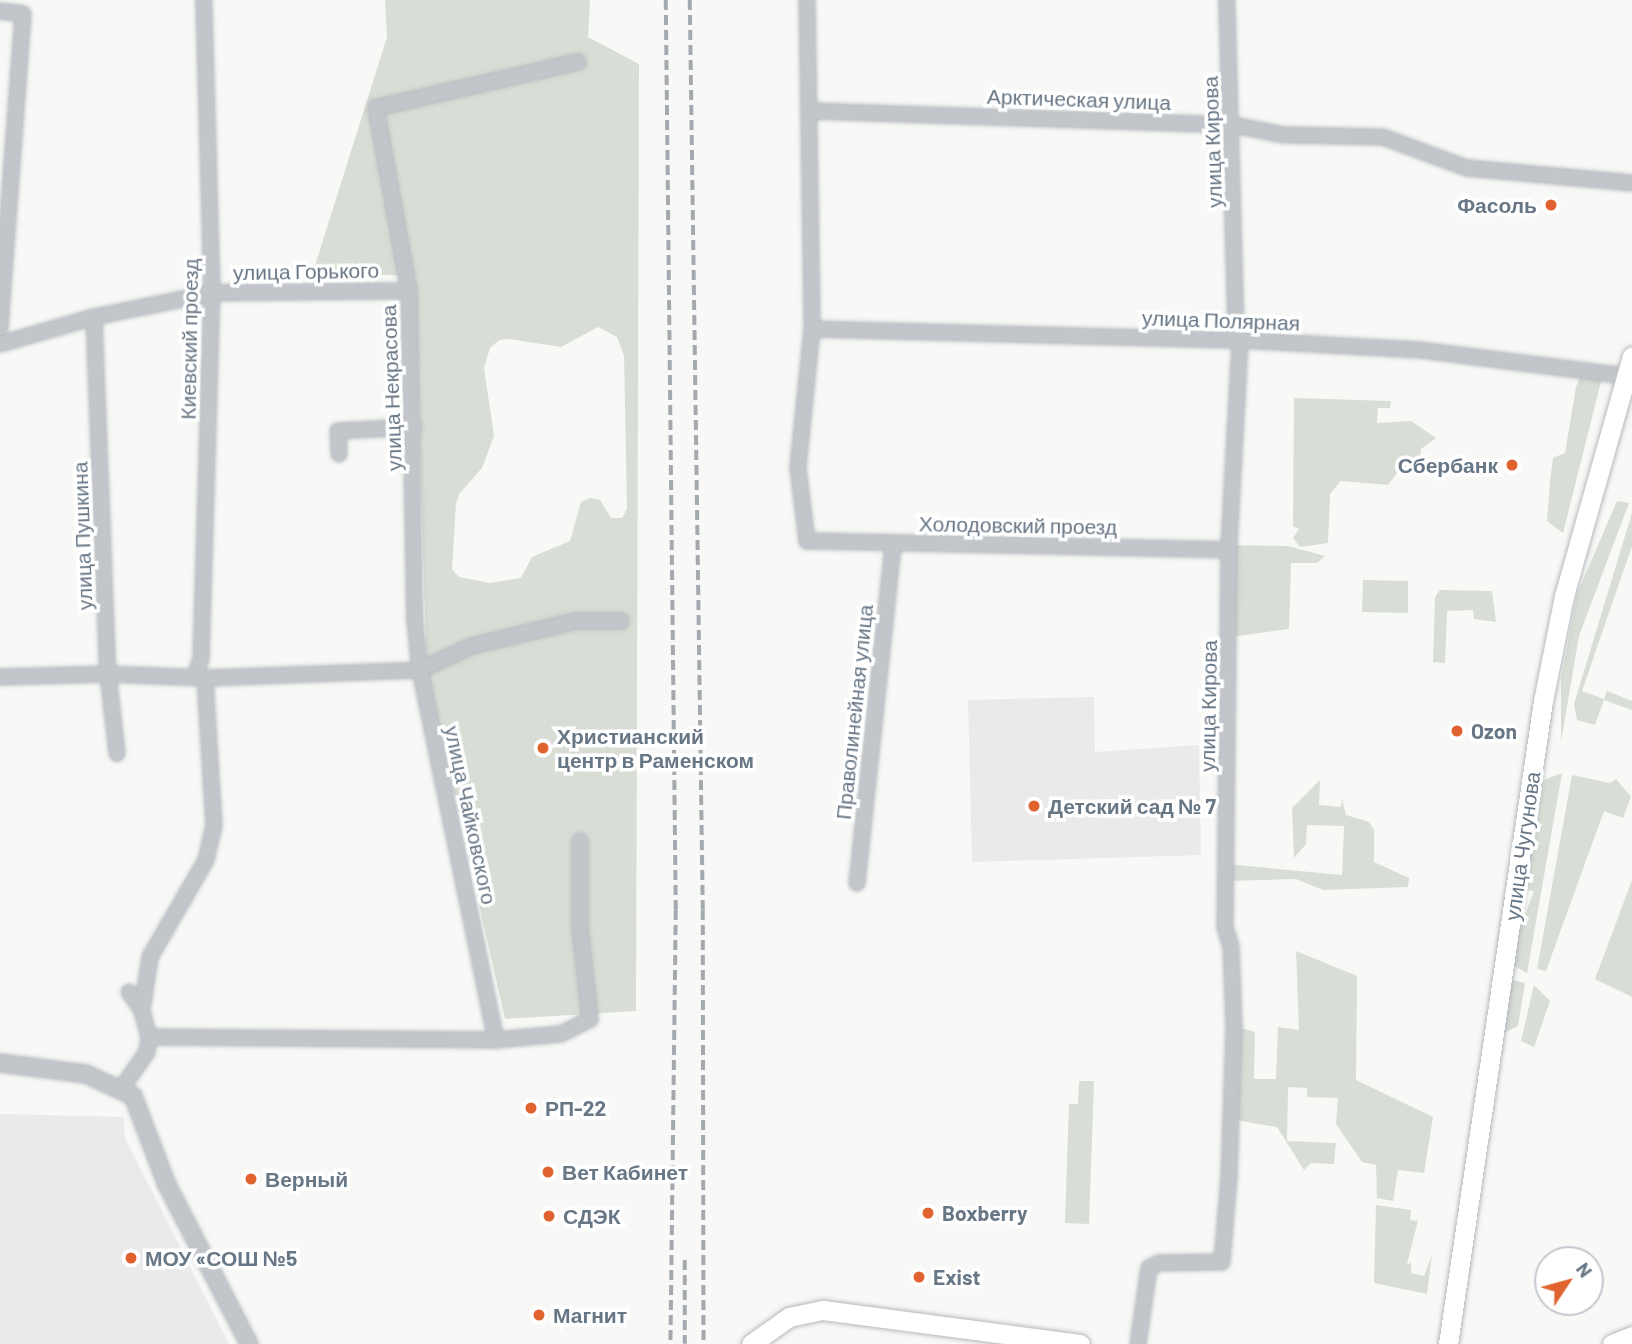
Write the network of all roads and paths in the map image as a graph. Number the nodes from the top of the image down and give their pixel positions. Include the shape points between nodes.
1 (204, 0) edge
2 (807, 0) edge
3 (1227, 0) edge
4 (0, 11) edge
5 (578, 62) dead end
6 (810, 111) junction
7 (1233, 125) junction
8 (1632, 183) edge
9 (409, 291) junction
10 (212, 293) junction
11 (94, 317) junction
12 (0, 328) edge
13 (812, 329) junction
14 (1240, 340) junction
15 (0, 344) edge
16 (1632, 355) edge
17 (1626, 376) junction
18 (414, 427) junction
19 (339, 454) dead end
20 (893, 544) junction
21 (1229, 550) junction
22 (621, 621) dead end
23 (420, 670) junction
24 (108, 674) junction
25 (0, 676) edge
26 (200, 678) junction
27 (117, 753) dead end
28 (580, 841) dead end
29 (857, 883) dead end
30 (129, 992) dead end
31 (142, 1010) junction
32 (149, 1037) junction
33 (496, 1040) junction
34 (0, 1063) edge
35 (122, 1088) junction
36 (1632, 1336) edge
37 (249, 1344) edge
38 (751, 1344) edge
39 (1080, 1344) edge
40 (1138, 1344) edge
41 (1448, 1344) edge
42 (1612, 1344) edge

1 - 10 street, Киевский проезд
2 - 6 street
3 - 7 street, улица Кирова
4 - 12 street via 23,14
5 - 9 street, улица Некрасова via 376,108
6 - 7 street, Арктическая улица
6 - 13 street
7 - 8 street, Арктическая улица via 1285,135 1383,137 1467,168
7 - 14 street, улица Кирова via 1236,331
9 - 10 street, улица Горького
9 - 18 street, улица Некрасова
10 - 11 street, улица Горького
10 - 26 street, Киевский проезд
11 - 15 street, улица Горького
11 - 24 street, улица Пушкина
13 - 14 street, улица Полярная
13 - 20 street, Холодовский проезд via 798,468 807,541
14 - 17 street, улица Полярная via 1420,349
14 - 21 street, улица Кирова
16 - 17 main road, улица Чугунова
17 - 41 main road, улица Чугунова via 1564,596 1543,701
18 - 19 street via 338,431
18 - 23 street, улица Некрасова via 415,622
20 - 21 street, Холодовский проезд
20 - 29 street, Праволинейная улица
21 - 40 street, улица Кирова via 1225,927 1231,947 1234,1026 1222,1262 1159,1263 1149,1268
22 - 23 street via 575,621 472,646
23 - 26 street
23 - 33 street, улица Чайковского
24 - 25 street
24 - 26 street
24 - 27 street, улица Пушкина
26 - 31 street, Киевский проезд via 214,826 206,860 150,957
28 - 33 street via 580,929 590,1019 561,1034
30 - 31 street
31 - 32 street
32 - 33 street
32 - 35 street via 147,1052
34 - 35 street via 86,1074
35 - 37 street via 133,1096 167,1185
36 - 42 main road
38 - 39 main road via 789,1317 823,1310

